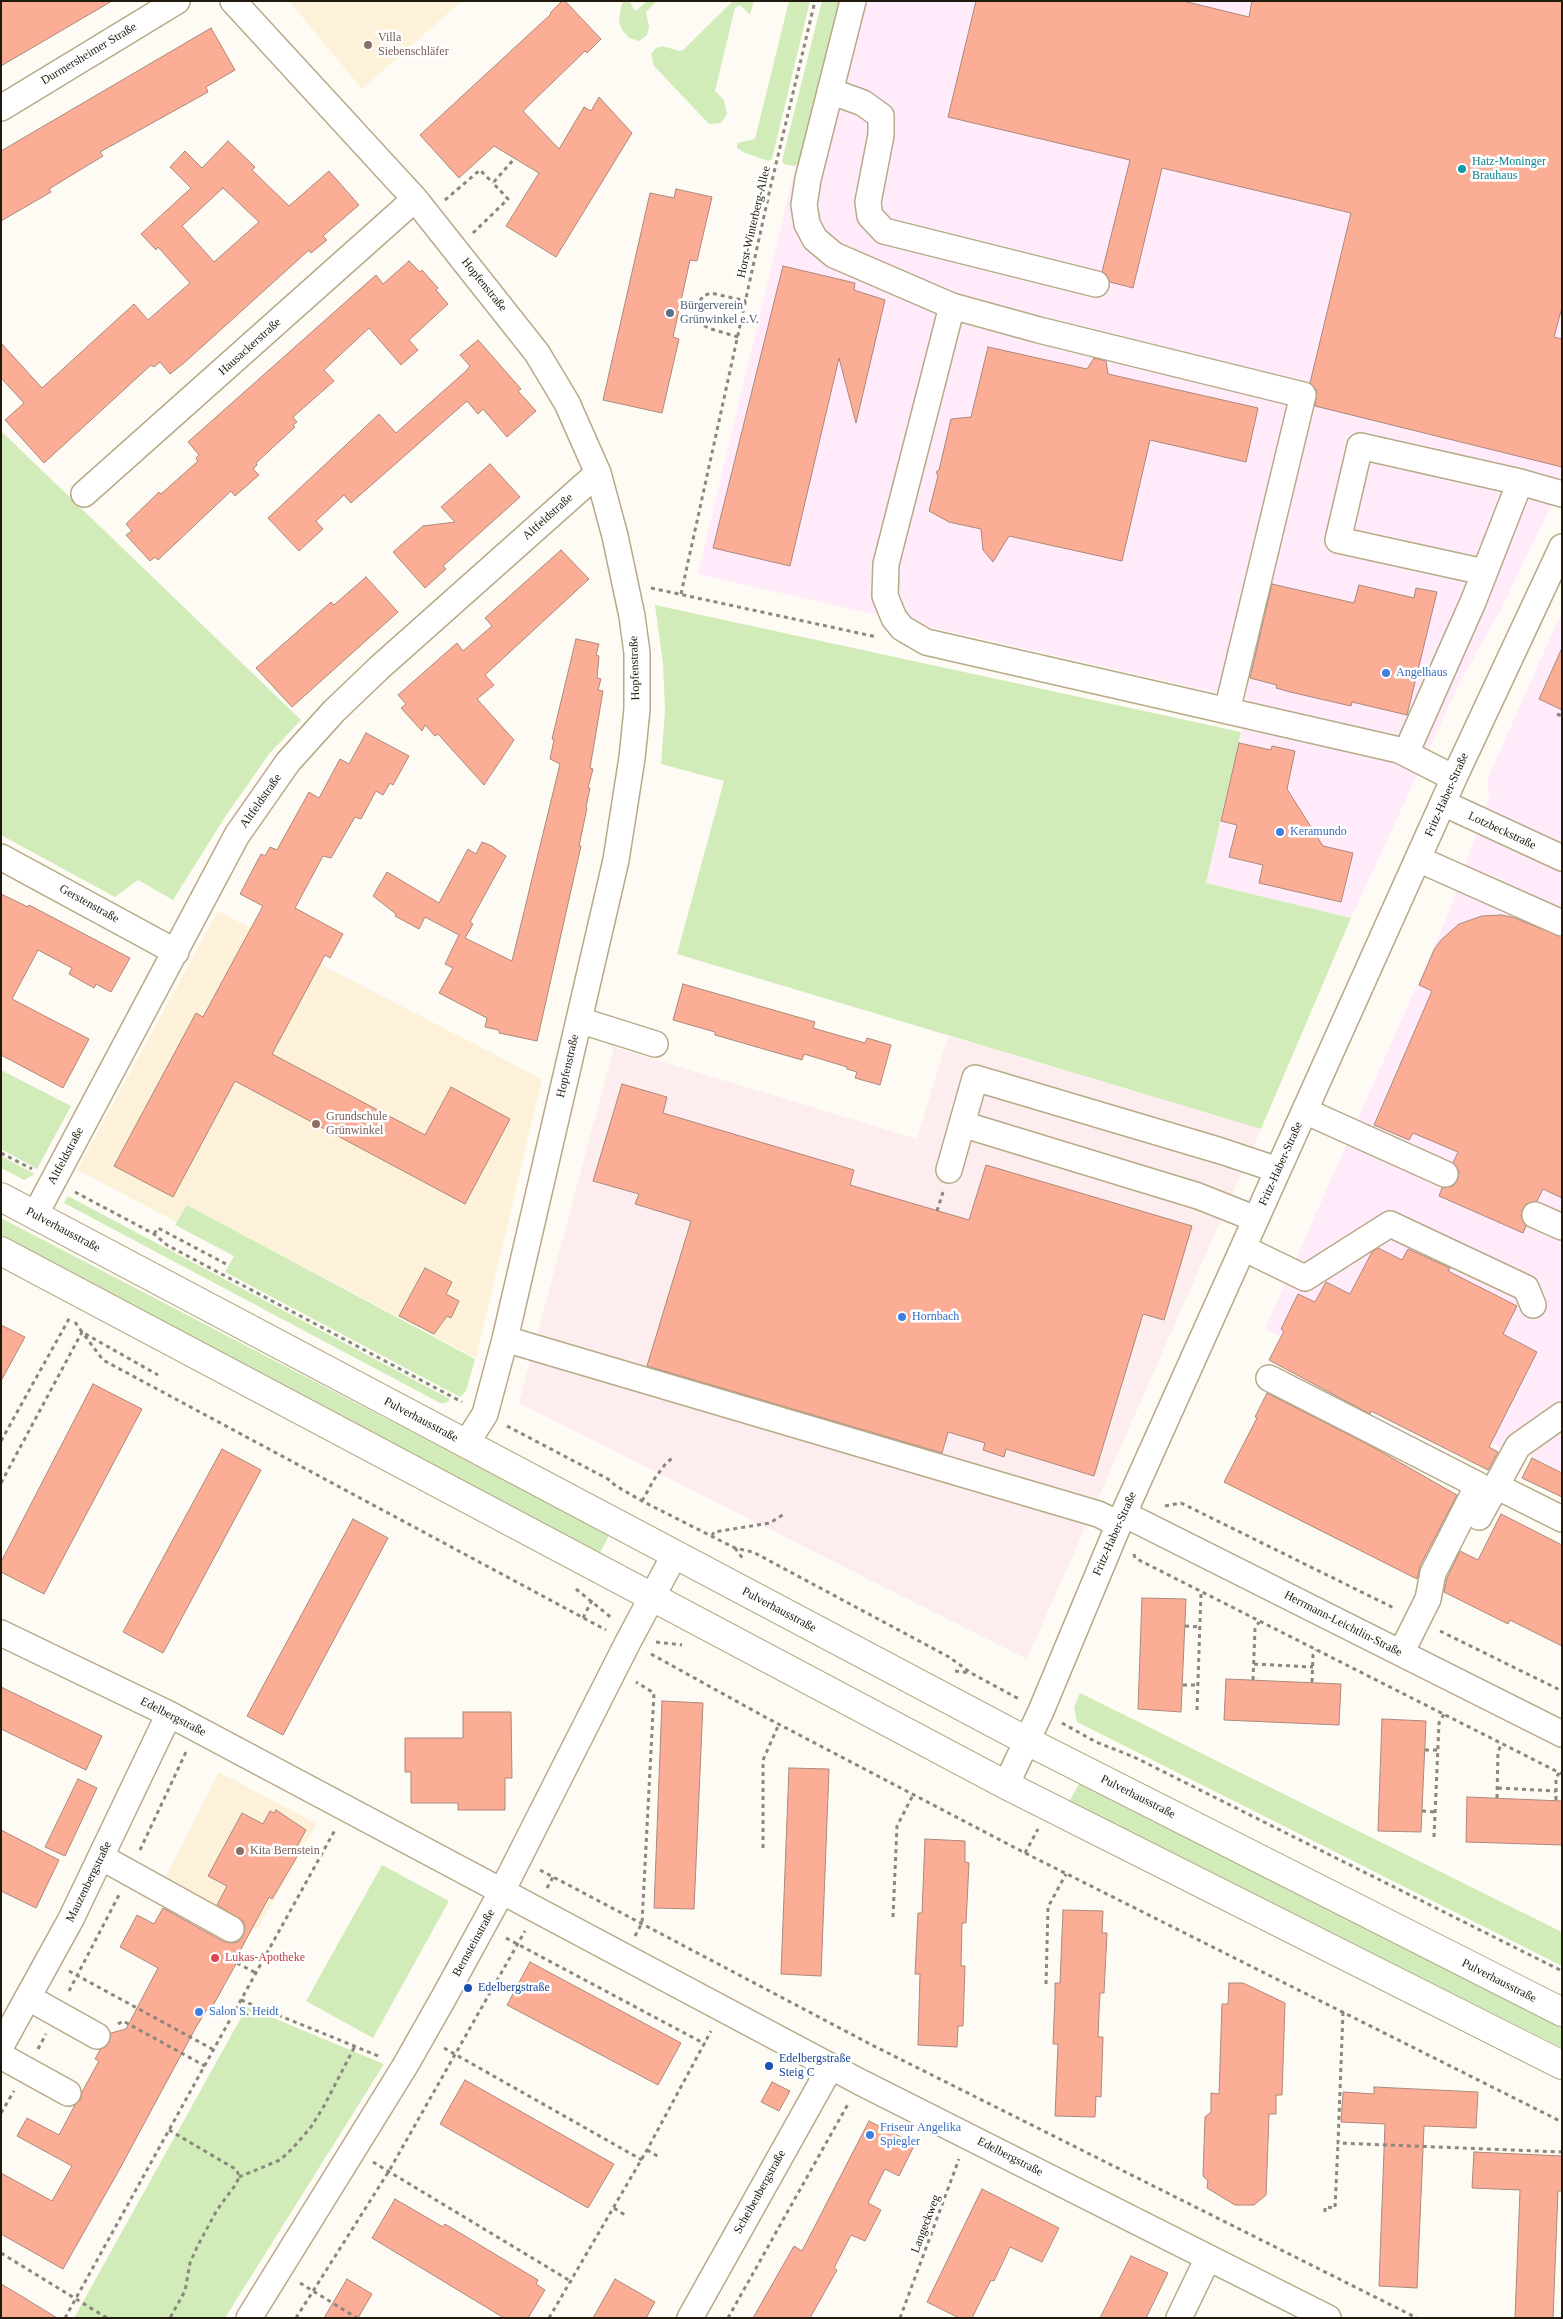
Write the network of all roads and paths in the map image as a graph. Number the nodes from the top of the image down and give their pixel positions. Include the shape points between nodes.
1 (177, 1) edge
2 (233, 1) edge
3 (816, 1) edge
4 (853, 1) edge
5 (830, 91) junction
6 (1, 108) edge
7 (514, 159) dead end
8 (493, 183) junction
9 (421, 206) junction
10 (455, 248) junction
11 (1096, 284) dead end
12 (681, 301) dead end
13 (746, 301) junction
14 (698, 305) junction
15 (952, 306) junction
16 (738, 337) junction
17 (598, 473) junction
18 (1520, 482) junction
19 (84, 494) dead end
20 (1562, 494) edge
21 (1562, 547) edge
22 (1484, 572) junction
23 (626, 583) junction
24 (681, 594) junction
25 (886, 639) dead end
26 (1227, 711) junction
27 (1557, 714) dead end
28 (1562, 716) edge
29 (1406, 753) junction
30 (1454, 778) junction
31 (1443, 803) junction
32 (1, 856) edge
33 (1562, 858) edge
34 (1418, 859) junction
35 (1562, 923) edge
36 (176, 952) junction
37 (579, 1020) junction
38 (655, 1044) dead end
39 (1305, 1111) junction
40 (962, 1124) junction
41 (1, 1153) edge
42 (949, 1170) dead end
43 (1278, 1170) junction
44 (1445, 1174) dead end
45 (52, 1180) junction
46 (1, 1197) edge
47 (35, 1215) junction
48 (1535, 1215) dead end
49 (1256, 1219) junction
50 (1562, 1227) edge
51 (154, 1234) junction
52 (1243, 1248) junction
53 (1, 1251) edge
54 (228, 1265) dead end
55 (1533, 1305) dead end
56 (82, 1332) junction
57 (505, 1339) junction
58 (158, 1375) dead end
59 (1269, 1378) dead end
60 (485, 1414) junction
61 (1562, 1415) edge
62 (1, 1441) edge
63 (466, 1444) junction
64 (674, 1457) dead end
65 (1, 1483) edge
66 (1496, 1486) junction
67 (642, 1501) junction
68 (784, 1514) dead end
69 (1121, 1519) junction
70 (1562, 1519) edge
71 (712, 1536) junction
72 (675, 1554) junction
73 (1202, 1592) junction
74 (652, 1596) junction
75 (1423, 1610) junction
76 (1259, 1621) junction
77 (1185, 1626) dead end
78 (1200, 1627) junction
79 (1, 1633) edge
80 (628, 1642) junction
81 (1316, 1650) junction
82 (1401, 1653) junction
83 (1254, 1664) junction
84 (1313, 1667) junction
85 (614, 1670) junction
86 (971, 1673) dead end
87 (1253, 1680) dead end
88 (1312, 1682) dead end
89 (1183, 1684) dead end
90 (1198, 1685) junction
91 (1562, 1691) edge
92 (1197, 1710) dead end
93 (169, 1714) junction
94 (1444, 1714) junction
95 (779, 1724) junction
96 (196, 1729) junction
97 (1562, 1734) edge
98 (1027, 1741) junction
99 (1096, 1742) dead end
100 (1502, 1744) junction
101 (1425, 1750) dead end
102 (1438, 1750) junction
103 (1560, 1773) edge
104 (1006, 1785) junction
105 (1498, 1788) junction
106 (1556, 1791) junction
107 (913, 1795) junction
108 (1497, 1798) dead end
109 (1556, 1800) dead end
110 (347, 1809) junction
111 (1422, 1811) dead end
112 (1435, 1812) junction
113 (1434, 1837) dead end
114 (763, 1848) dead end
115 (101, 1857) junction
116 (518, 1860) junction
117 (129, 1872) junction
118 (1066, 1874) junction
119 (553, 1877) junction
120 (502, 1891) junction
121 (537, 1910) junction
122 (893, 1917) dead end
123 (642, 1923) junction
124 (483, 1926) junction
125 (231, 1929) dead end
126 (518, 1945) junction
127 (623, 1956) junction
128 (49, 1960) junction
129 (237, 1963) dead end
130 (1562, 1971) edge
131 (256, 1973) junction
132 (78, 1975) junction
133 (1046, 1984) dead end
134 (28, 1998) junction
135 (241, 2000) junction
136 (723, 2009) junction
137 (1343, 2012) junction
138 (1562, 2012) edge
139 (57, 2014) junction
140 (97, 2036) joint
141 (422, 2036) junction
142 (705, 2044) junction
143 (1, 2046) edge
144 (355, 2046) junction
145 (214, 2050) junction
146 (455, 2055) junction
147 (1, 2056) edge
148 (1562, 2065) edge
149 (205, 2066) junction
150 (405, 2066) junction
151 (831, 2066) junction
152 (27, 2070) junction
153 (860, 2082) junction
154 (68, 2093) dead end
155 (1, 2113) edge
156 (1562, 2122) edge
157 (169, 2130) junction
158 (969, 2136) junction
159 (1338, 2143) junction
160 (353, 2150) junction
161 (647, 2150) junction
162 (1562, 2152) edge
163 (659, 2157) dead end
164 (642, 2160) junction
165 (389, 2171) junction
166 (239, 2177) junction
167 (614, 2208) junction
168 (1325, 2212) dead end
169 (625, 2215) dead end
170 (1, 2252) edge
171 (1208, 2258) junction
172 (279, 2270) junction
173 (572, 2282) junction
174 (313, 2291) junction
175 (76, 2299) junction
176 (65, 2318) edge
177 (107, 2318) edge
178 (170, 2318) edge
179 (249, 2318) edge
180 (296, 2318) edge
181 (357, 2318) edge
182 (549, 2318) edge
183 (690, 2318) edge
184 (728, 2318) edge
185 (900, 2318) edge
186 (1179, 2318) edge
187 (1328, 2318) edge
188 (1417, 2318) edge

1 - 6 street, Durmersheimer Straße
2 - 9 street, Hopfenstraße
3 - 13 path, Horst-Winterberg-Allee
4 - 5 street
5 - 11 street via 863,103 881,116 882,135 868,202 870,216 884,231
5 - 15 street via 804,205 807,224 815,239 834,255
7 - 8 path
8 - 9 path via 480,170
8 - 10 path via 508,200
9 - 10 street, Hopfenstraße
9 - 19 street, Hausackerstraße
10 - 17 street, Hopfenstraße via 537,353 567,403
12 - 14 path
13 - 14 path via 711,293 703,296
13 - 16 path, Horst-Winterberg-Allee
14 - 16 path via 697,317 702,324
15 - 26 street via 886,564 884,596 894,618 902,628 926,642
15 - 26 street via 1303,395
16 - 24 path, Horst-Winterberg-Allee
17 - 23 street, Hopfenstraße
17 - 36 street, Altfeldstraße via 380,667 288,762 237,835
18 - 20 street
18 - 22 street
18 - 22 street via 1360,446 1338,540
21 - 30 street, Fritz-Haber-Straße
22 - 29 street
23 - 24 path
23 - 37 street, Hopfenstraße via 637,653 637,709 632,758 616,860
24 - 25 path
26 - 29 street
27 - 28 path
29 - 30 street
30 - 31 street, Fritz-Haber-Straße
31 - 33 street, Lotzbeckstraße
31 - 34 street, Fritz-Haber-Straße
32 - 36 street, Gerstenstraße
34 - 35 street
34 - 39 street, Fritz-Haber-Straße
36 - 45 street, Altfeldstraße
37 - 38 street
37 - 57 street, Hopfenstraße
39 - 43 street, Fritz-Haber-Straße
39 - 44 street
40 - 42 street
40 - 43 street via 976,1078
40 - 49 street via 1198,1196
41 - 45 path
43 - 49 street, Fritz-Haber-Straße
45 - 47 street, Altfeldstraße
45 - 51 path
46 - 47 main road, Pulverhausstraße
47 - 63 main road, Pulverhausstraße
48 - 50 street
49 - 52 street, Fritz-Haber-Straße
51 - 54 path via 158,1228
51 - 60 path via 167,1245
52 - 55 street via 1305,1278 1390,1224 1526,1288
52 - 69 street, Fritz-Haber-Straße
53 - 74 main road
56 - 58 path
56 - 62 path via 71,1315
56 - 65 path
56 - 80 path via 103,1360
57 - 60 street, Hopfenstraße
57 - 69 street, Herrmann-Leichtlin-Straße
59 - 75 street via 1478,1485 1433,1573
60 - 63 street, Hopfenstraße
60 - 67 path via 608,1479
61 - 66 street via 1518,1446
63 - 72 main road, Pulverhausstraße
64 - 67 path via 655,1478
66 - 70 street
66 - 75 street via 1446,1580
67 - 71 path
68 - 71 path via 770,1523 714,1532
69 - 73 path via 1135,1558
69 - 75 path via 1181,1503
69 - 82 street, Herrmann-Leichtlin-Straße
69 - 98 street, Fritz-Haber-Straße
71 - 86 path via 761,1557 949,1657
72 - 74 street, Bernsteinstraße
72 - 98 main road, Pulverhausstraße
73 - 76 path
73 - 78 path
74 - 80 street, Bernsteinstraße
74 - 104 main road
75 - 82 street
75 - 91 path
76 - 81 path
76 - 83 path via 1255,1628
77 - 78 path
78 - 90 path
79 - 93 street, Edelbergstraße
80 - 85 street, Bernsteinstraße
80 - 95 path
81 - 84 path
81 - 94 path
82 - 97 street, Herrmann-Leichtlin-Straße
83 - 84 path
83 - 87 path
84 - 88 path
85 - 116 street, Bernsteinstraße
85 - 123 path via 654,1693
89 - 90 path
90 - 92 path
93 - 96 street, Edelbergstraße
93 - 115 street, Mauzenbergstraße
94 - 100 path
94 - 102 path via 1439,1723
95 - 107 path
95 - 114 path via 763,1760
96 - 110 street, Edelbergstraße
96 - 117 path
98 - 104 street, Fritz-Haber-Straße
98 - 138 main road, Pulverhausstraße
99 - 130 path via 1143,1762
100 - 103 path
100 - 105 path via 1498,1751
101 - 102 path
102 - 112 path
103 - 106 path via 1556,1778
104 - 148 main road
105 - 106 path
105 - 108 path
106 - 109 path
107 - 118 path
107 - 122 path via 897,1826
110 - 120 street, Edelbergstraße
110 - 131 path
111 - 112 path
112 - 113 path
115 - 117 street
115 - 128 street, Mauzenbergstraße
116 - 119 path
116 - 120 street, Bernsteinstraße
117 - 125 street
117 - 132 path
118 - 133 path via 1048,1907
118 - 137 path
119 - 121 path
119 - 123 path
120 - 121 street, Edelbergstraße
120 - 124 street, Bernsteinstraße
121 - 126 path
121 - 127 street, Edelbergstraße
123 - 127 path
123 - 188 path via 844,2031
124 - 126 path
124 - 141 street, Bernsteinstraße
126 - 142 path
126 - 146 path
127 - 136 street, Edelbergstraße
128 - 132 path
128 - 134 street, Mauzenbergstraße
129 - 131 path
131 - 135 path
132 - 139 path
132 - 145 path
134 - 139 street
134 - 143 street, Mauzenbergstraße
135 - 144 path
135 - 145 path
136 - 142 path
136 - 151 street, Edelbergstraße
137 - 156 path
137 - 159 path
139 - 140 street
139 - 152 path
140 - 149 path via 123,2021
141 - 146 path
141 - 150 street, Bernsteinstraße
142 - 161 path
144 - 150 path
144 - 166 path via 324,2106 292,2148 274,2163
145 - 149 path
146 - 164 path
146 - 165 path
147 - 152 street
149 - 157 path
150 - 160 street, Bernsteinstraße
151 - 153 street, Edelbergstraße
151 - 183 street, Scheibenbergstraße
152 - 154 street
152 - 155 path
153 - 158 street, Edelbergstraße
153 - 184 path
157 - 166 path via 230,2165 237,2170
157 - 175 path
158 - 171 street, Edelbergstraße
158 - 185 path, Langeckweg
159 - 162 path
159 - 168 path via 1335,2208 1325,2207
160 - 165 path
160 - 172 street, Bernsteinstraße
161 - 163 path
161 - 164 path
164 - 167 path
165 - 173 path
165 - 174 path
166 - 178 path via 197,2247 190,2263 185,2291
167 - 169 path
167 - 173 path
170 - 175 path
171 - 186 street
171 - 187 street, Edelbergstraße
172 - 174 path
172 - 179 street, Bernsteinstraße
173 - 182 path
174 - 180 path
174 - 181 path
175 - 176 path
175 - 177 path

